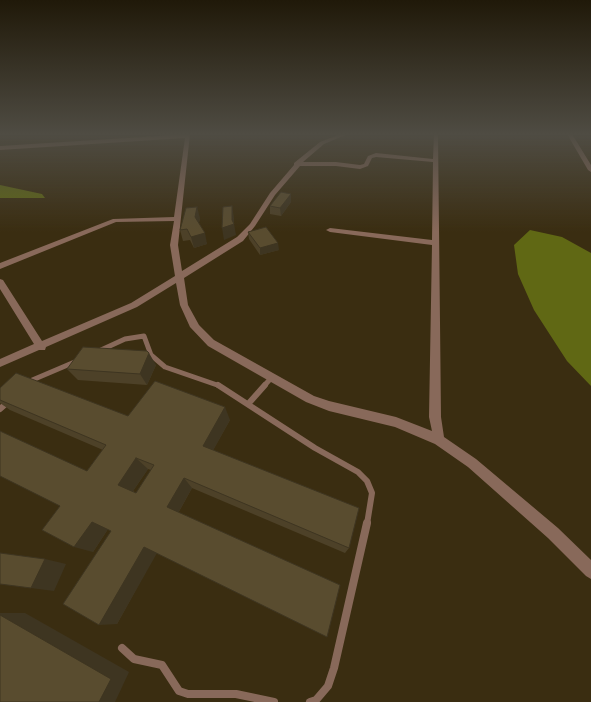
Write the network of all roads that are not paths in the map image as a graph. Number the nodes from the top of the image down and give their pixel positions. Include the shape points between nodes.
1 (184, 167) edge
2 (294, 167) edge
3 (435, 167) edge
4 (177, 218) junction
5 (330, 230) dead end
6 (436, 243) junction
7 (0, 266) edge
8 (179, 278) junction
9 (0, 282) edge
10 (41, 347) junction
11 (90, 355) edge
12 (82, 359) edge
13 (0, 363) edge
14 (272, 377) junction
15 (24, 386) edge
16 (12, 397) edge
17 (249, 403) junction
18 (0, 409) edge
19 (439, 440) junction
20 (591, 571) edge
21 (122, 648) dead end
22 (274, 702) edge
23 (310, 702) edge

1 - 4 street
2 - 8 street via 240,239
3 - 6 street
4 - 7 street via 115,220
4 - 8 street via 174,245
5 - 6 street
6 - 19 street via 435,417
8 - 10 street via 134,305
8 - 14 street via 184,305 195,326 211,343
9 - 10 street
10 - 13 street
11 - 17 lane via 125,340 144,336 151,355 165,367 219,385
12 - 15 lane
14 - 17 lane
14 - 19 street via 323,404 396,422
16 - 18 lane
17 - 23 lane via 315,448 358,472 372,493 334,668 328,686
19 - 20 street via 472,463 553,533
21 - 22 lane via 134,659 162,665 180,691 188,694 236,694

